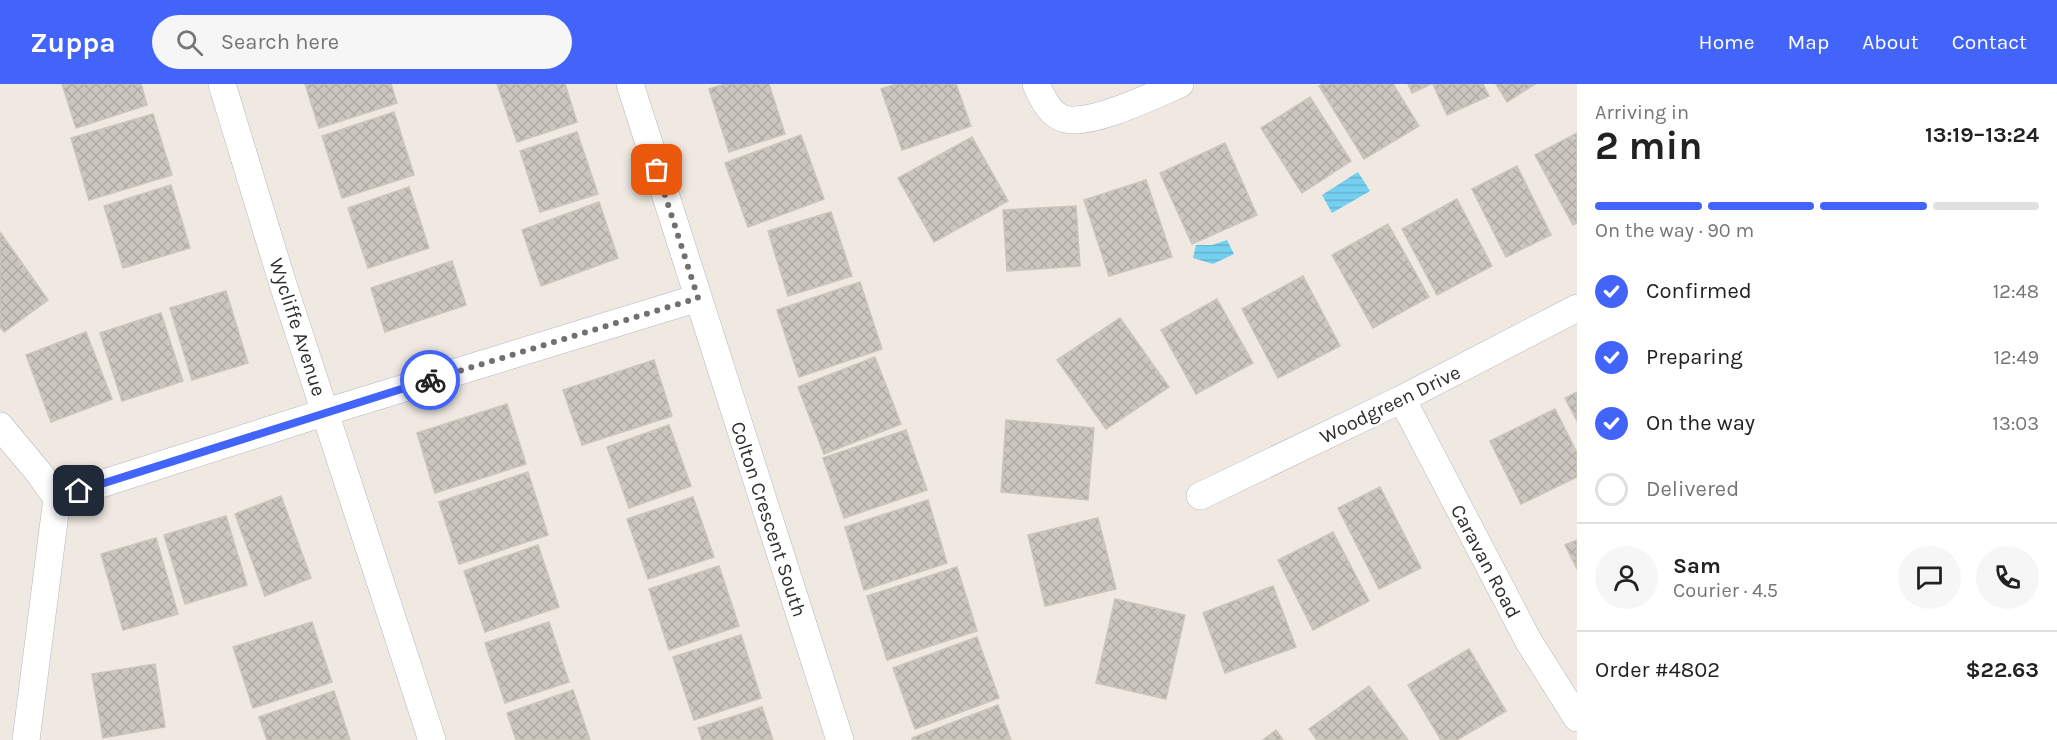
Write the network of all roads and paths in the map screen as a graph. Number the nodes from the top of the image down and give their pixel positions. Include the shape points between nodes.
1 (222, 84) edge
2 (630, 84) edge
3 (1036, 84) edge
4 (1180, 84) edge
5 (698, 298) junction
6 (1577, 308) edge
7 (1402, 399) junction
8 (326, 412) junction
9 (0, 426) edge
10 (1200, 496) dead end
11 (57, 498) junction
12 (1577, 718) edge
13 (26, 740) edge
14 (432, 740) edge
15 (840, 740) edge

1 - 8 street, Wycliffe Avenue
2 - 5 street, Colton Crescent South
3 - 4 street via 1047,107 1064,119 1087,119
5 - 8 street
5 - 15 street, Colton Crescent South
6 - 7 street, Woodgreen Drive
7 - 10 street, Woodgreen Drive
7 - 12 street, Caravan Road via 1529,642
8 - 11 street
8 - 14 street, Wycliffe Avenue
9 - 11 street
11 - 13 street

